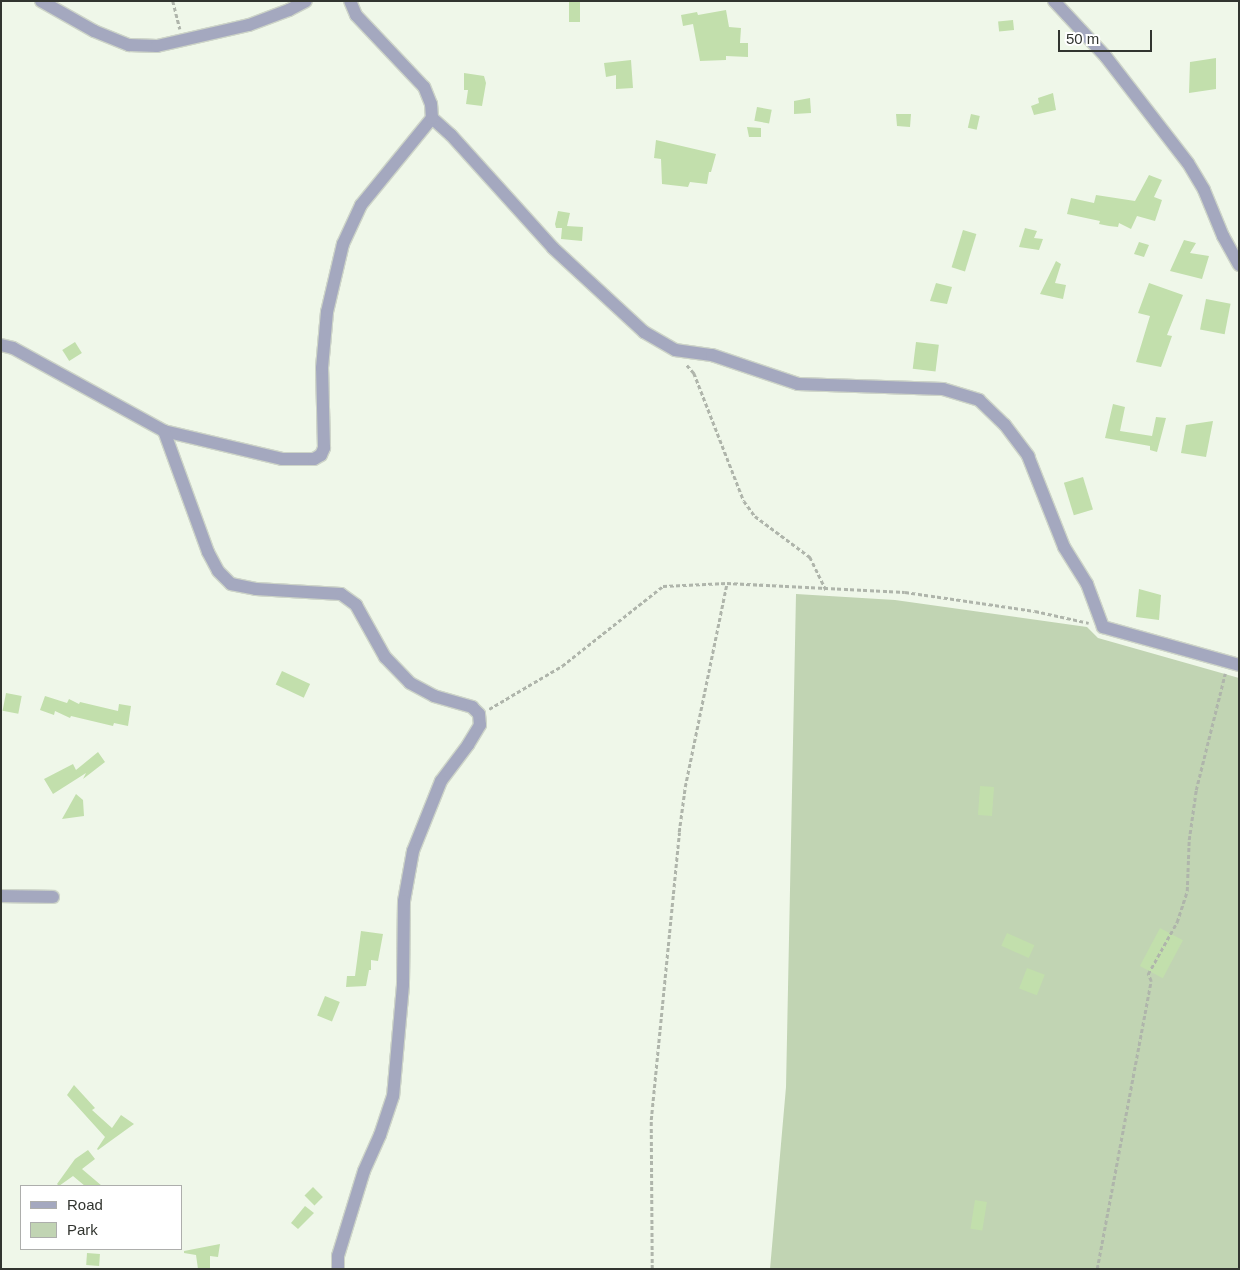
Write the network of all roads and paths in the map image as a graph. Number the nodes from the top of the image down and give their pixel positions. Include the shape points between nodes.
1 (41, 1) edge
2 (173, 1) edge
3 (306, 1) edge
4 (350, 1) edge
5 (1054, 1) edge
6 (182, 40) junction
7 (432, 118) junction
8 (1239, 265) edge
9 (1, 345) edge
10 (675, 350) junction
11 (164, 431) junction
12 (727, 583) junction
13 (826, 590) junction
14 (1103, 626) junction
15 (1234, 663) edge
16 (479, 714) junction
17 (1, 896) edge
18 (53, 897) dead end
19 (338, 1269) edge
20 (652, 1269) edge
21 (1097, 1269) edge

1 - 6 street via 94,32 129,45 157,46
2 - 6 path
3 - 6 street via 249,24
4 - 7 street via 356,15 424,87 432,104
5 - 8 street via 1106,57 1188,162
7 - 10 street via 553,248 644,332
7 - 11 street via 361,205 343,244 327,312 322,368 324,448 321,455 314,459 282,459
9 - 11 street via 13,348
10 - 13 path via 694,373 744,501 755,516 810,557
10 - 14 street via 712,355 798,384 944,389 979,400 1005,425 1028,456 1064,547 1087,584
11 - 16 street via 208,552 218,571 231,584 256,589 341,594 356,605 385,658 410,684 434,696 472,707
12 - 13 path
12 - 16 path via 663,586 562,666
12 - 20 path via 685,787 679,832 651,1120
13 - 14 path via 904,592 1035,611
14 - 15 street
15 - 21 path via 1196,790 1189,840 1187,891 1177,922 1148,974 1151,981
16 - 19 street via 480,725 441,781 413,851 404,901 402,985 393,1096 364,1171 338,1256
17 - 18 street

